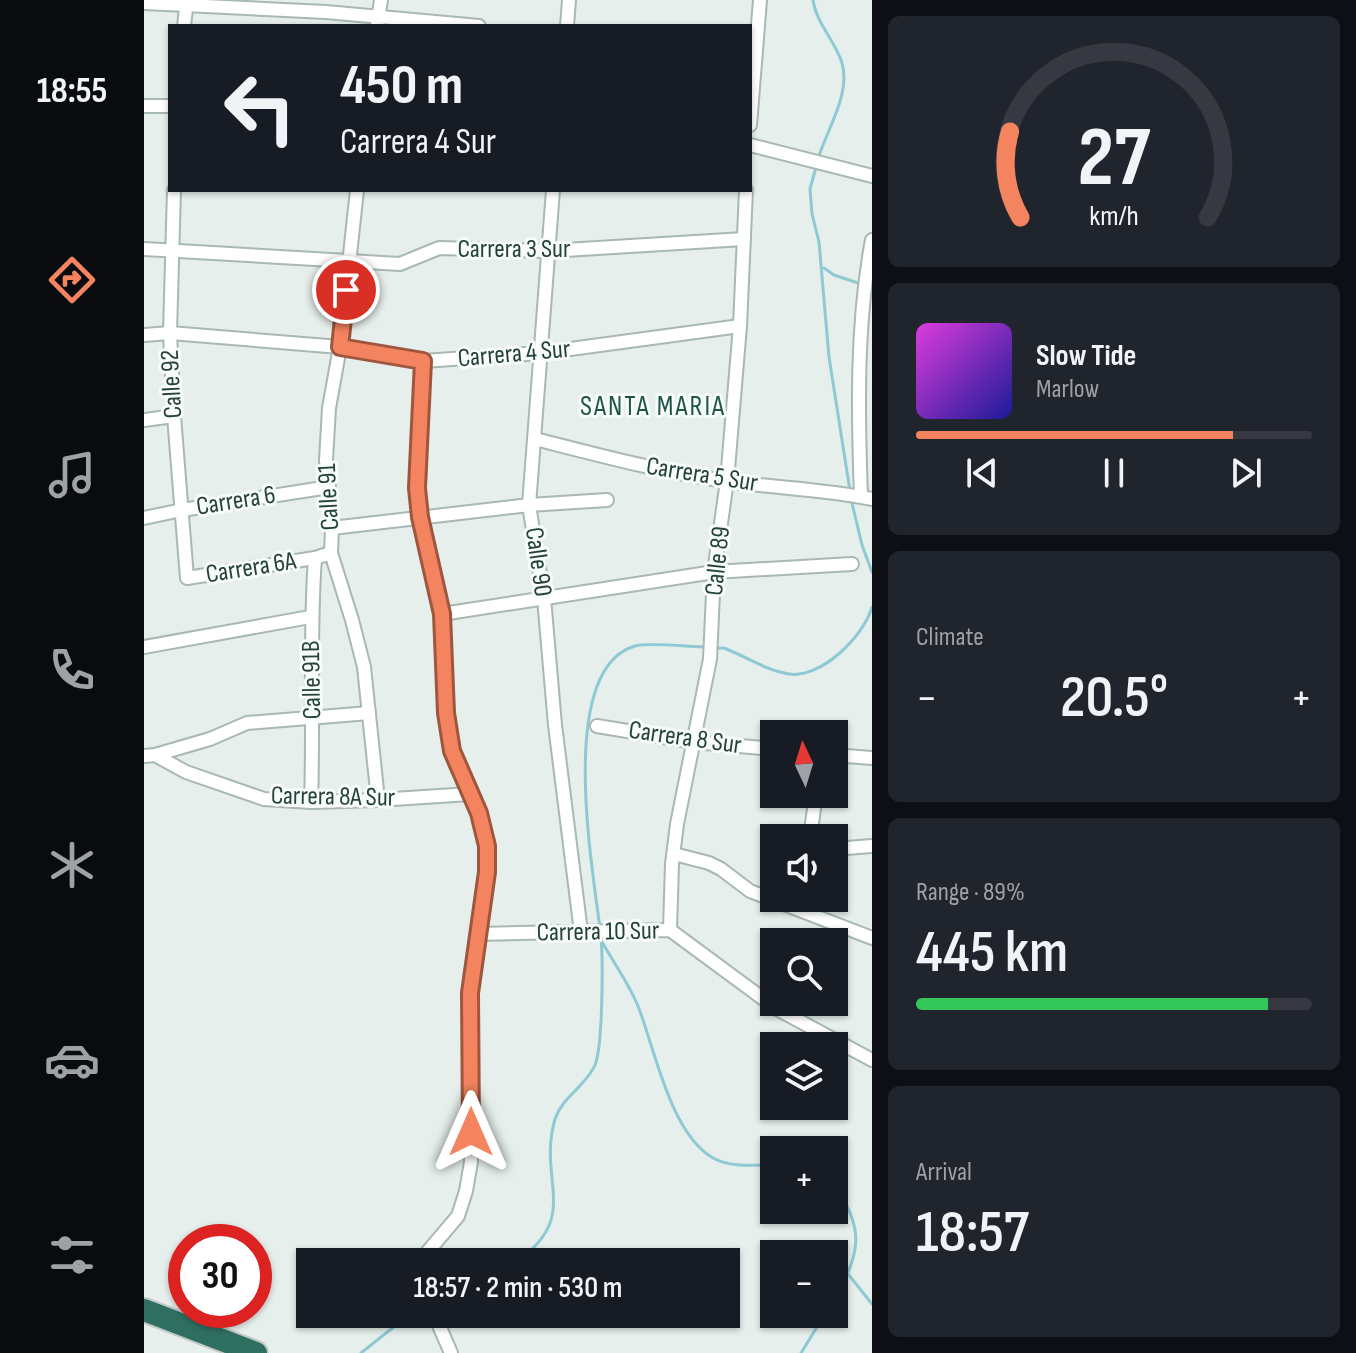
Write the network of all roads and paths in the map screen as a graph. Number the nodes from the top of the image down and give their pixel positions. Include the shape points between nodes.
1 (381, 0) edge
2 (569, 0) edge
3 (760, 0) edge
4 (186, 2) edge
5 (144, 3) edge
6 (378, 22) edge
7 (184, 24) edge
8 (428, 24) edge
9 (567, 24) edge
10 (753, 44) edge
11 (752, 71) edge
12 (144, 106) edge
13 (168, 106) edge
14 (752, 146) edge
15 (872, 176) edge
16 (174, 192) edge
17 (357, 192) edge
18 (553, 192) edge
19 (746, 192) edge
20 (744, 239) junction
21 (872, 241) edge
22 (144, 249) edge
23 (173, 249) junction
24 (549, 251) junction
25 (348, 261) junction
26 (740, 326) junction
27 (170, 333) junction
28 (144, 335) edge
29 (340, 347) junction
30 (541, 353) junction
31 (423, 361) junction
32 (174, 416) junction
33 (144, 420) edge
34 (535, 439) junction
35 (727, 481) junction
36 (329, 487) junction
37 (857, 496) edge
38 (607, 500) dead end
39 (529, 505) junction
40 (182, 510) junction
41 (420, 517) junction
42 (144, 518) edge
43 (332, 528) junction
44 (331, 553) junction
45 (315, 558) junction
46 (852, 564) dead end
47 (714, 572) junction
48 (187, 578) joint
49 (544, 598) junction
50 (442, 614) junction
51 (310, 617) junction
52 (144, 647) edge
53 (369, 713) junction
54 (314, 718) junction
55 (597, 726) dead end
56 (694, 742) junction
57 (760, 748) edge
58 (149, 756) edge
59 (848, 756) edge
60 (872, 758) edge
61 (470, 794) junction
62 (378, 800) junction
63 (311, 802) junction
64 (872, 846) edge
65 (848, 848) edge
66 (674, 854) junction
67 (760, 894) edge
68 (816, 912) edge
69 (670, 930) junction
70 (586, 932) junction
71 (477, 934) junction
72 (872, 938) edge
73 (872, 1060) edge
74 (431, 1248) edge
75 (144, 1310) edge
76 (440, 1328) edge
77 (256, 1353) edge
78 (451, 1353) edge

1 - 6 street
2 - 9 street
3 - 10 street
4 - 5 street
4 - 6 street
4 - 7 street
6 - 8 street
10 - 11 street
12 - 13 street
14 - 15 street
16 - 23 street, Calle 92
17 - 25 street, Calle 91
18 - 24 street, Calle 90
19 - 20 street, Calle 89
20 - 24 street, Carrera 3 Sur
20 - 26 street, Calle 89
21 - 37 street via 864,285
22 - 23 street, Carrera 3 Sur
23 - 25 street, Carrera 3 Sur
23 - 27 street, Calle 92
24 - 25 street, Carrera 3 Sur via 439,248 400,264
24 - 30 street, Calle 90
25 - 29 street, Calle 91
26 - 30 street, Carrera 4 Sur
26 - 35 street, Calle 89
27 - 28 street, Carrera 4 Sur
27 - 29 street, Carrera 4 Sur
27 - 32 street, Calle 92
29 - 31 street, Carrera 4 Sur
29 - 36 street, Calle 91 via 329,408
30 - 31 street, Carrera 4 Sur
30 - 34 street, Calle 90
31 - 41 street
32 - 33 street
32 - 40 street, Calle 92
34 - 35 street, Carrera 5 Sur
34 - 39 street, Calle 90
35 - 37 street, Carrera 5 Sur
35 - 47 street, Calle 89
36 - 40 street, Carrera 6
36 - 43 street, Calle 91
38 - 39 street
39 - 41 street
39 - 49 street, Calle 90
40 - 42 street, Carrera 6
40 - 48 street, Calle 92
41 - 43 street
41 - 50 street
43 - 44 street, Calle 91
44 - 45 street, Carrera 6A
44 - 53 street, Calle 91 via 364,667
45 - 48 street, Carrera 6A
45 - 51 street, Calle 91B
46 - 47 street
47 - 49 street
47 - 56 street, Calle 89 via 710,659
49 - 50 street
49 - 70 street, Calle 90 via 555,725
50 - 61 street via 446,713 452,751
51 - 52 street
51 - 54 street, Calle 91B
53 - 54 street
53 - 62 street, Calle 91
54 - 58 street via 247,723
54 - 63 street, Calle 91B
55 - 56 street, Carrera 8 Sur
56 - 57 street, Carrera 8 Sur
56 - 66 street, Calle 89
58 - 63 street, Carrera 8A Sur via 264,799
59 - 60 street
61 - 62 street, Carrera 8A Sur
61 - 71 street via 487,846
62 - 63 street, Carrera 8A Sur
64 - 65 street
66 - 67 street via 709,863
66 - 69 street, Calle 89
68 - 72 street
69 - 70 street, Carrera 10 Sur
69 - 73 street, Carrera 10 Sur via 777,1009
70 - 71 street, Carrera 10 Sur
71 - 74 street via 470,993 471,1162 458,1216
75 - 77 highway
76 - 78 street

